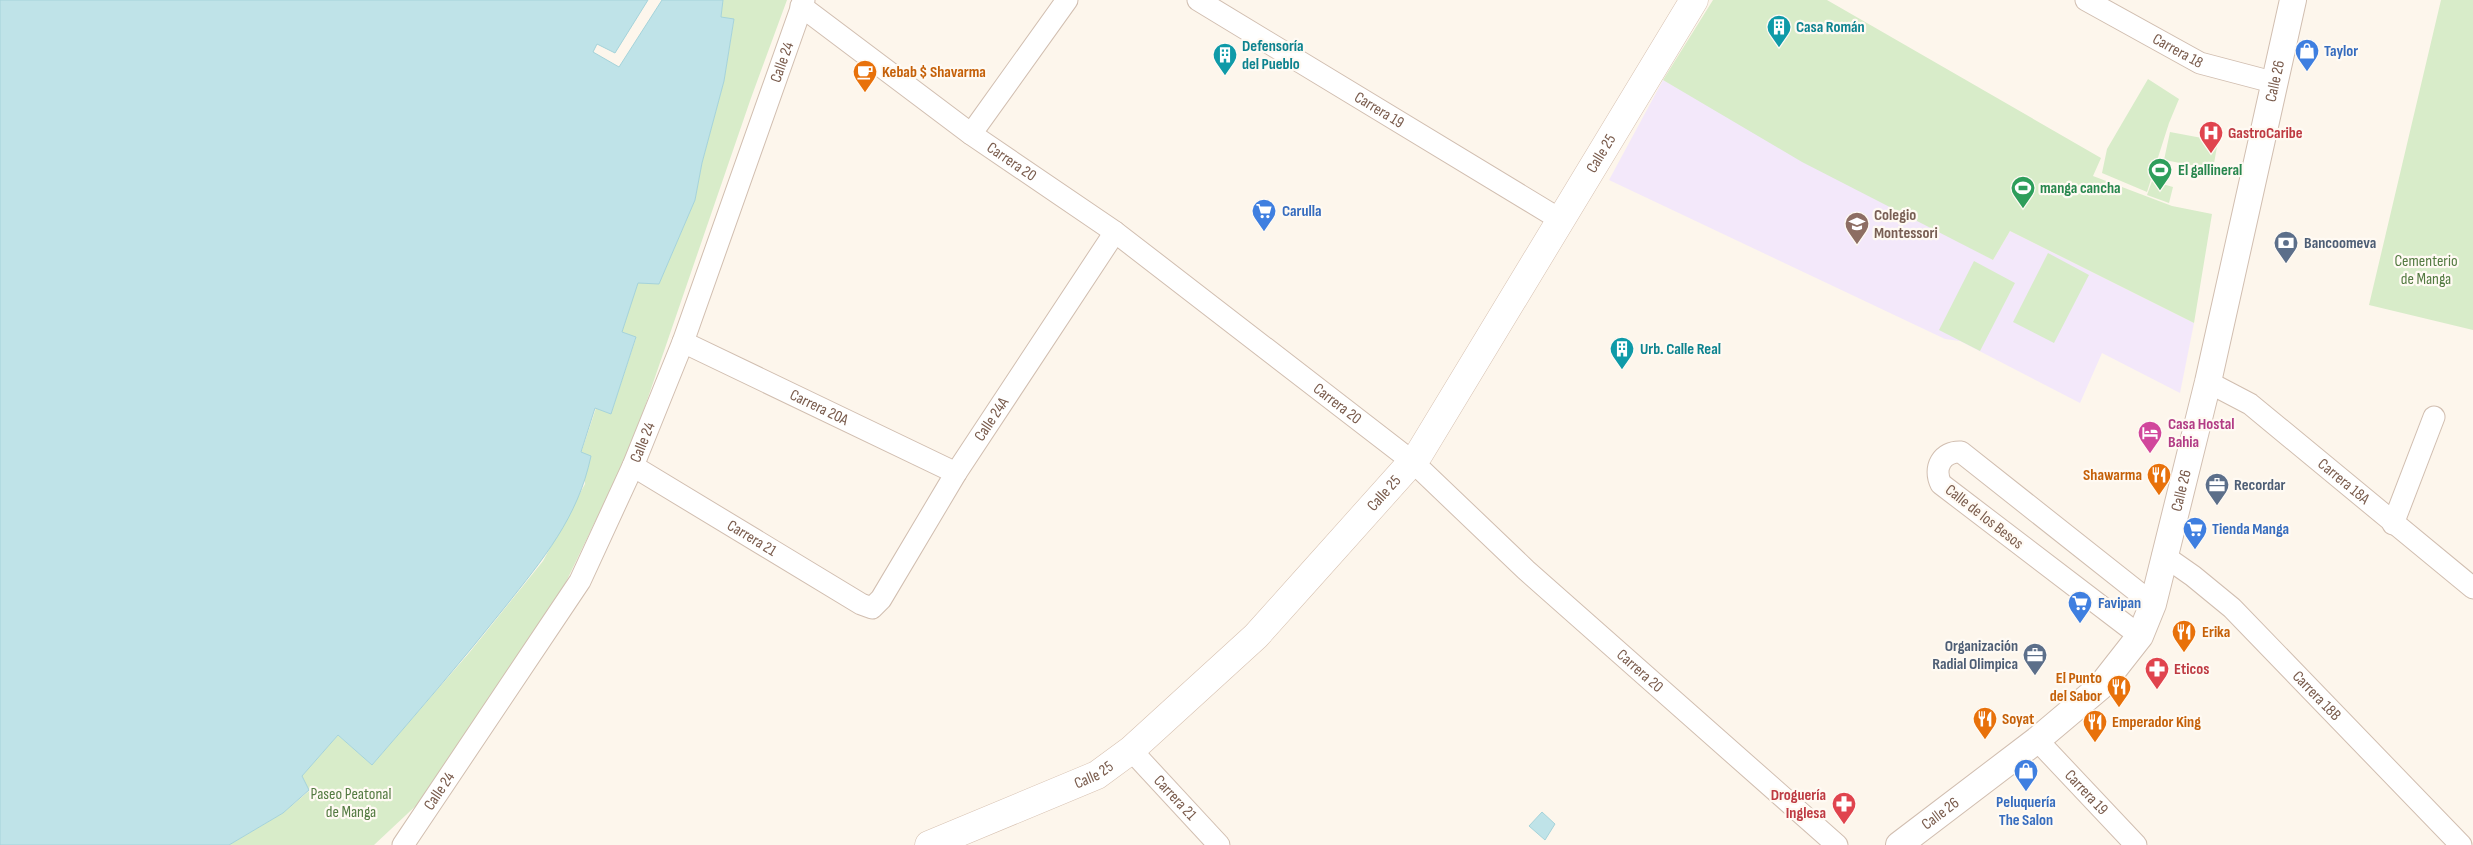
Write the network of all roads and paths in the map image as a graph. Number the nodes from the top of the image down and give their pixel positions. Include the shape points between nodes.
1 (1067, 0) edge
2 (1198, 0) edge
3 (1694, 0) edge
4 (2086, 0) edge
5 (2293, 0) edge
6 (803, 3) edge
7 (2276, 83) junction
8 (971, 134) junction
9 (1561, 220) junction
10 (1115, 232) junction
11 (683, 342) junction
12 (2208, 382) junction
13 (2434, 417) dead end
14 (1413, 462) junction
15 (633, 466) junction
16 (956, 473) junction
17 (2393, 524) junction
18 (2163, 555) junction
19 (2473, 588) edge
20 (2153, 604) junction
21 (872, 608) joint
22 (2140, 636) junction
23 (2037, 740) junction
24 (1131, 750) junction
25 (403, 845) edge
26 (929, 845) edge
27 (1219, 845) edge
28 (1838, 845) edge
29 (1899, 845) edge
30 (2136, 845) edge
31 (2461, 845) edge

1 - 8 street
2 - 9 street, Carrera 19
3 - 9 main road, Calle 25
4 - 7 street, Carrera 18 via 2200,63
5 - 7 street, Calle 26
6 - 8 street, Carrera 20
6 - 11 street, Calle 24
7 - 12 street, Calle 26
8 - 10 street, Carrera 20
9 - 14 main road, Calle 25
10 - 14 street, Carrera 20
10 - 16 street, Calle 24A
11 - 15 street, Calle 24
11 - 16 street, Carrera 20A
12 - 17 street, Carrera 18A via 2250,404
12 - 18 street, Calle 26
13 - 17 street
14 - 24 main road, Calle 25 via 1256,636
14 - 28 street, Carrera 20 via 1526,570
15 - 21 street, Carrera 21
15 - 25 street, Calle 24 via 580,581
16 - 21 street, Calle 24A
17 - 19 street, Carrera 18A
18 - 20 street, Calle 26
18 - 31 street, Carrera 18B via 2232,608
20 - 22 street, Calle 26
20 - 22 street, Calle de los Besos via 1961,452 1949,453 1940,460 1937,472 1941,484
22 - 23 street, Calle 26 via 2100,687
23 - 29 street, Calle 26
23 - 30 street, Carrera 19
24 - 26 main road, Calle 25 via 1097,775
24 - 27 street, Carrera 21

